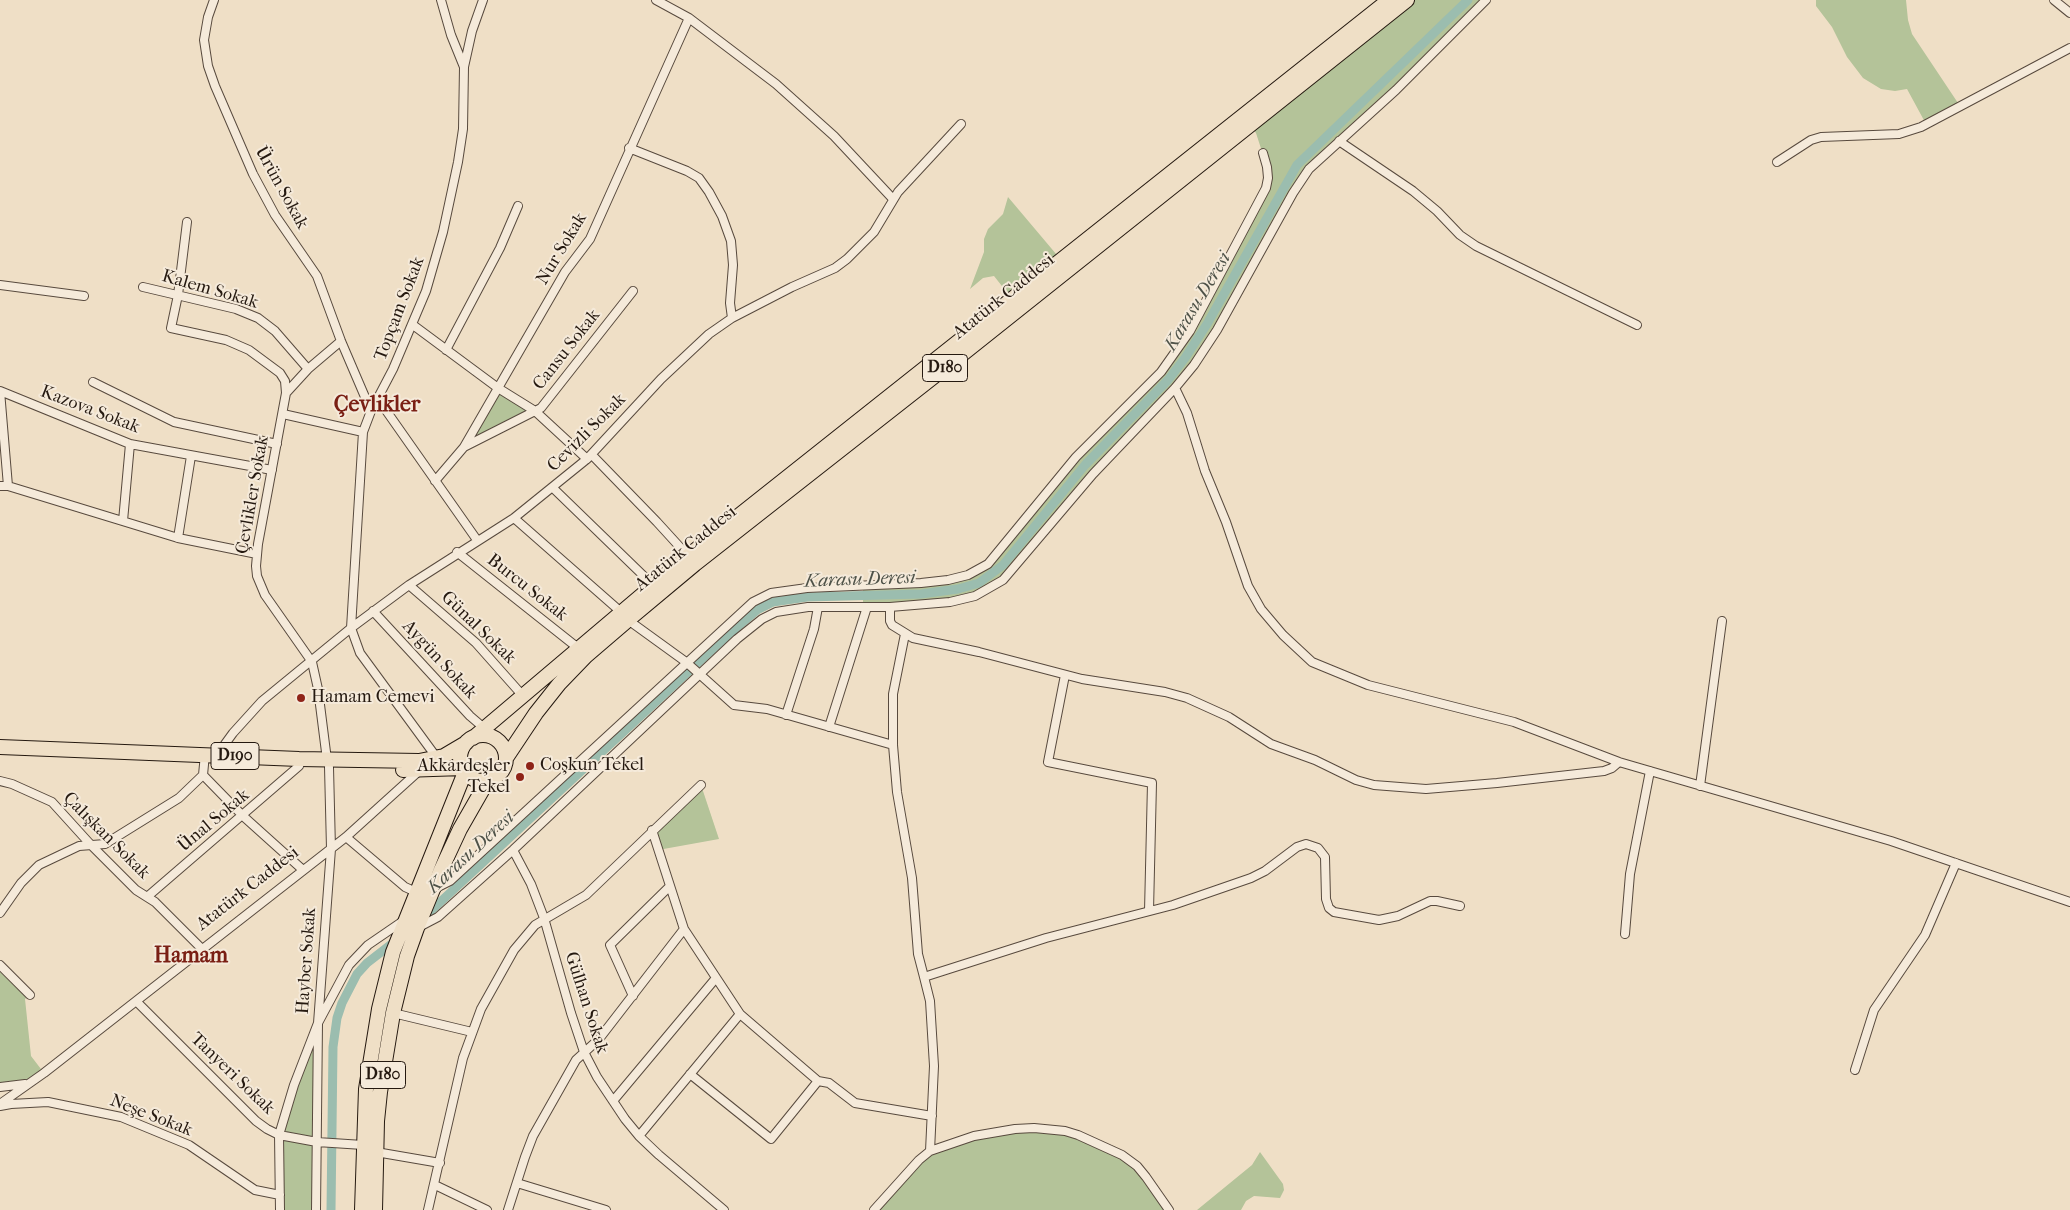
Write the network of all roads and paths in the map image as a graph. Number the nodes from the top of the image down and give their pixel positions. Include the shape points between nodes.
1 (214, 0) edge
2 (441, 0) edge
3 (483, 0) edge
4 (656, 0) edge
5 (1390, 0) edge
6 (1407, 0) edge
7 (1486, 0) edge
8 (2054, 0) edge
9 (2070, 13) edge
10 (689, 18) junction
11 (2070, 48) edge
12 (464, 67) junction
13 (961, 124) dead end
14 (1339, 141) junction
15 (629, 148) junction
16 (1263, 153) dead end
17 (1777, 162) dead end
18 (893, 198) junction
19 (518, 206) dead end
20 (187, 222) dead end
21 (0, 284) edge
22 (143, 287) dead end
23 (633, 292) dead end
24 (178, 295) junction
25 (84, 296) dead end
26 (732, 318) junction
27 (412, 325) junction
28 (1637, 325) dead end
29 (341, 341) junction
30 (446, 350) junction
31 (308, 369) junction
32 (93, 382) dead end
33 (498, 388) junction
34 (1175, 388) junction
35 (286, 393) junction
36 (378, 400) junction
37 (371, 411) junction
38 (535, 411) junction
39 (283, 414) junction
40 (363, 432) junction
41 (130, 444) junction
42 (278, 444) junction
43 (464, 447) junction
44 (191, 456) junction
45 (589, 457) junction
46 (272, 470) junction
47 (435, 481) junction
48 (4, 486) edge
49 (553, 488) junction
50 (514, 518) junction
51 (123, 521) junction
52 (178, 538) junction
53 (477, 540) junction
54 (458, 552) junction
55 (257, 554) junction
56 (688, 556) junction
57 (409, 584) junction
58 (653, 585) junction
59 (867, 606) junction
60 (818, 607) junction
61 (890, 607) junction
62 (374, 611) junction
63 (624, 616) junction
64 (1722, 620) dead end
65 (351, 628) junction
66 (905, 634) junction
67 (578, 648) junction
68 (312, 662) junction
69 (686, 662) junction
70 (700, 675) junction
71 (1065, 675) junction
72 (523, 696) junction
73 (786, 714) junction
74 (829, 727) junction
75 (484, 728) junction
76 (470, 740) junction
77 (893, 745) junction
78 (0, 747) edge
79 (0, 755) edge
80 (222, 755) junction
81 (436, 758) junction
82 (506, 758) junction
83 (1619, 762) junction
84 (204, 764) junction
85 (328, 764) junction
86 (299, 766) junction
87 (464, 770) junction
88 (419, 771) junction
89 (1650, 771) junction
90 (488, 780) junction
91 (0, 781) edge
92 (701, 785) dead end
93 (1700, 786) junction
94 (243, 816) junction
95 (652, 830) junction
96 (346, 837) junction
97 (91, 845) junction
98 (331, 849) junction
99 (512, 850) junction
100 (1956, 863) junction
101 (303, 870) junction
102 (669, 887) junction
103 (422, 896) junction
104 (147, 897) junction
105 (2070, 902) edge
106 (1460, 906) dead end
107 (1149, 911) junction
108 (0, 913) edge
109 (544, 918) junction
110 (405, 920) junction
111 (417, 928) junction
112 (684, 929) junction
113 (1625, 934) dead end
114 (202, 949) junction
115 (0, 964) edge
116 (924, 977) junction
117 (716, 978) junction
118 (30, 995) dead end
119 (633, 996) junction
120 (136, 1001) junction
121 (393, 1013) junction
122 (740, 1014) junction
123 (318, 1023) junction
124 (472, 1032) junction
125 (584, 1052) junction
126 (1855, 1070) dead end
127 (690, 1074) junction
128 (818, 1081) junction
129 (32, 1082) junction
130 (0, 1087) edge
131 (613, 1101) junction
132 (0, 1105) edge
133 (932, 1116) junction
134 (279, 1135) junction
135 (639, 1136) junction
136 (319, 1142) junction
137 (363, 1145) junction
138 (376, 1152) junction
139 (930, 1152) junction
140 (440, 1163) junction
141 (517, 1183) junction
142 (435, 1185) junction
143 (280, 1195) junction
144 (484, 1209) edge
145 (280, 1210) edge
146 (316, 1210) edge
147 (362, 1210) edge
148 (375, 1210) edge
149 (428, 1210) edge
150 (508, 1210) edge
151 (606, 1210) edge
152 (724, 1210) edge
153 (874, 1210) edge
154 (1169, 1210) edge

1 - 29 street, Ürün Sokak via 204,40 215,86 253,174 275,215 317,276
2 - 12 street, Topçam Sokak
3 - 12 street
4 - 10 street
5 - 56 highway, Atatürk Caddesi / D180
6 - 63 highway, Atatürk Caddesi / D180 via 960,356
7 - 14 street via 1396,90
8 - 9 street
10 - 15 street, Nur Sokak
10 - 18 street via 778,86 834,136
11 - 17 street via 1921,127 1899,134 1821,137
12 - 27 street, Topçam Sokak via 463,129 457,167 438,250
13 - 18 street, Cevizli Sokak
14 - 28 street via 1413,191 1476,246
14 - 34 street via 1300,181 1210,342
15 - 26 street via 686,170 699,178 709,192 731,241 734,265 730,303
15 - 33 street, Nur Sokak via 590,239 565,272
16 - 69 street via 1268,172 1266,188 1190,331 1161,372 1076,457 988,564 968,575 948,580 770,593 742,611
18 - 26 street, Cevizli Sokak via 874,232 835,268
19 - 30 street via 500,248
20 - 24 street
21 - 25 street
22 - 24 street, Kalem Sokak
23 - 38 street, Cansu Sokak via 541,408
24 - 31 street, Kalem Sokak via 236,309 258,318 275,331
24 - 35 street via 171,328 226,340 249,350 280,373
26 - 45 street, Cevizli Sokak via 682,356
27 - 30 street
27 - 36 street, Topçam Sokak
29 - 31 street
29 - 37 street, Ürün Sokak
30 - 33 street
31 - 35 street
32 - 42 street via 174,422
33 - 38 street
33 - 43 street, Nur Sokak
34 - 61 street via 1093,474 1003,580 984,592 961,600
34 - 83 street via 1187,413 1248,586 1261,609 1305,657 1368,684 1514,722
35 - 39 street, Çevlikler Sokak
36 - 37 street, Topçam Sokak
36 - 47 street
37 - 40 street, Topçam Sokak
38 - 43 street, Cansu Sokak
38 - 45 street
39 - 40 street
39 - 42 street, Çevlikler Sokak
40 - 65 street, Topçam Sokak
41 - 44 street, Kazova Sokak
41 - 48 street, Kazova Sokak via 0,391
41 - 51 street
42 - 46 street, Çevlikler Sokak
43 - 47 street, Nur Sokak
44 - 46 street, Kazova Sokak
44 - 52 street
45 - 49 street, Cevizli Sokak
45 - 56 street
46 - 55 street, Çevlikler Sokak
47 - 53 street
48 - 51 street
49 - 50 street, Cevizli Sokak
49 - 58 street
50 - 53 street, Cevizli Sokak
50 - 63 street
51 - 52 street
52 - 55 street
53 - 54 street, Cevizli Sokak
54 - 57 street, Cevizli Sokak
54 - 67 street, Burcu Sokak
55 - 68 street, Çevlikler Sokak via 261,589
56 - 58 highway, Atatürk Caddesi / D180
57 - 62 street, Cevizli Sokak
57 - 72 street, Günal Sokak via 476,643
58 - 63 highway, Atatürk Caddesi / D180
59 - 60 street
59 - 61 street
59 - 74 street
60 - 70 street via 776,612 762,619
60 - 73 street
61 - 66 street via 890,621
62 - 65 street, Cevizli Sokak
62 - 75 street, Aygün Sokak
63 - 67 highway, Atatürk Caddesi / D180
63 - 69 street
63 - 82 highway, Atatürk Caddesi / D180 via 559,684
64 - 93 street
65 - 68 street, Cevizli Sokak
65 - 81 street via 360,653
66 - 71 street
66 - 77 street via 893,694
67 - 72 highway, Atatürk Caddesi / D180
68 - 80 street, Cevizli Sokak via 248,715 225,744
68 - 85 street, Hayber Sokak
69 - 70 street
69 - 103 street via 450,881
70 - 73 street via 734,705
70 - 99 street
71 - 83 street via 1187,698 1230,717 1271,744 1356,780 1385,787 1426,789 1497,783 1604,771
71 - 107 street via 1048,762 1152,783
72 - 75 highway, Atatürk Caddesi / D180
73 - 74 street
74 - 77 street
75 - 76 highway, Atatürk Caddesi / D180
76 - 81 highway, D190
76 - 82 highway via 486,736 495,738 504,748
76 - 87 highway via 461,755
77 - 116 street via 897,792 912,878 918,954
78 - 84 highway, D190
79 - 84 highway, D190
80 - 84 highway, D190
80 - 85 highway, D190
81 - 85 highway, D190
82 - 90 highway, Atatürk Caddesi via 502,772
83 - 89 street
84 - 86 highway, D190
84 - 94 street
84 - 97 street via 179,798 105,844
85 - 86 highway, D190
85 - 88 highway, D190
85 - 98 street, Hayber Sokak
86 - 94 street, Ünal Sokak
87 - 88 highway, D190
87 - 90 highway via 476,780
87 - 103 highway, D180
88 - 96 street, Atatürk Caddesi
89 - 93 street
89 - 113 street via 1630,874
90 - 103 highway, D180
91 - 97 street, Çalışkan Sokak via 52,802
92 - 95 street
93 - 100 street via 1865,833
94 - 101 street
94 - 104 street, Ünal Sokak
95 - 102 street
95 - 109 street via 586,895
96 - 98 street, Atatürk Caddesi
96 - 103 street via 405,887
97 - 104 street, Çalışkan Sokak
97 - 108 street via 79,846 39,865 21,883
98 - 101 street, Atatürk Caddesi
98 - 123 street, Hayber Sokak
99 - 109 street, Gülhan Sokak via 531,884
99 - 111 street via 438,917
100 - 105 street
100 - 126 street via 1925,935 1874,1010
101 - 114 street, Atatürk Caddesi
102 - 112 street
102 - 119 street via 610,945
103 - 110 highway, D180
103 - 111 highway, D180
104 - 114 street, Çalışkan Sokak via 156,902
106 - 107 street via 1430,901 1398,916 1370,920 1334,912 1327,902 1325,857 1318,848 1306,844 1259,875
107 - 116 street via 1046,938
109 - 124 street via 514,950 490,991
109 - 125 street, Gülhan Sokak
110 - 123 street via 368,945 353,960
110 - 137 highway, D180 via 393,952 379,1009 366,1089
111 - 121 highway, D180
112 - 117 street
112 - 119 street
114 - 120 street, Atatürk Caddesi
115 - 118 street
116 - 133 street via 933,1037
117 - 122 street
117 - 131 street
119 - 125 street via 599,1039
120 - 129 street, Atatürk Caddesi
120 - 134 street, Tanyeri Sokak via 256,1121
121 - 124 street
121 - 138 highway, D180 via 380,1092
122 - 127 street
122 - 128 street
123 - 134 street, Hayber Sokak
123 - 136 street
124 - 140 street
125 - 131 street, Gülhan Sokak
125 - 141 street via 549,1106
127 - 128 street via 770,1139
127 - 135 street
128 - 133 street via 829,1083 859,1104
129 - 130 street
129 - 132 street, Atatürk Caddesi
131 - 135 street, Gülhan Sokak
132 - 143 street, Neşe Sokak via 48,1102 121,1117 194,1148 255,1190
133 - 139 street
134 - 136 street, Tanyeri Sokak
134 - 143 street, Hayber Sokak
135 - 152 street, Gülhan Sokak
136 - 137 street, Tanyeri Sokak
136 - 146 street
137 - 147 highway, D180
138 - 140 street
138 - 148 highway, D180
139 - 153 street
139 - 154 street via 974,1136 1015,1129 1064,1131 1093,1140 1129,1160 1146,1177
140 - 142 street
141 - 150 street
141 - 151 street
142 - 144 street
142 - 149 street
143 - 145 street, Hayber Sokak

